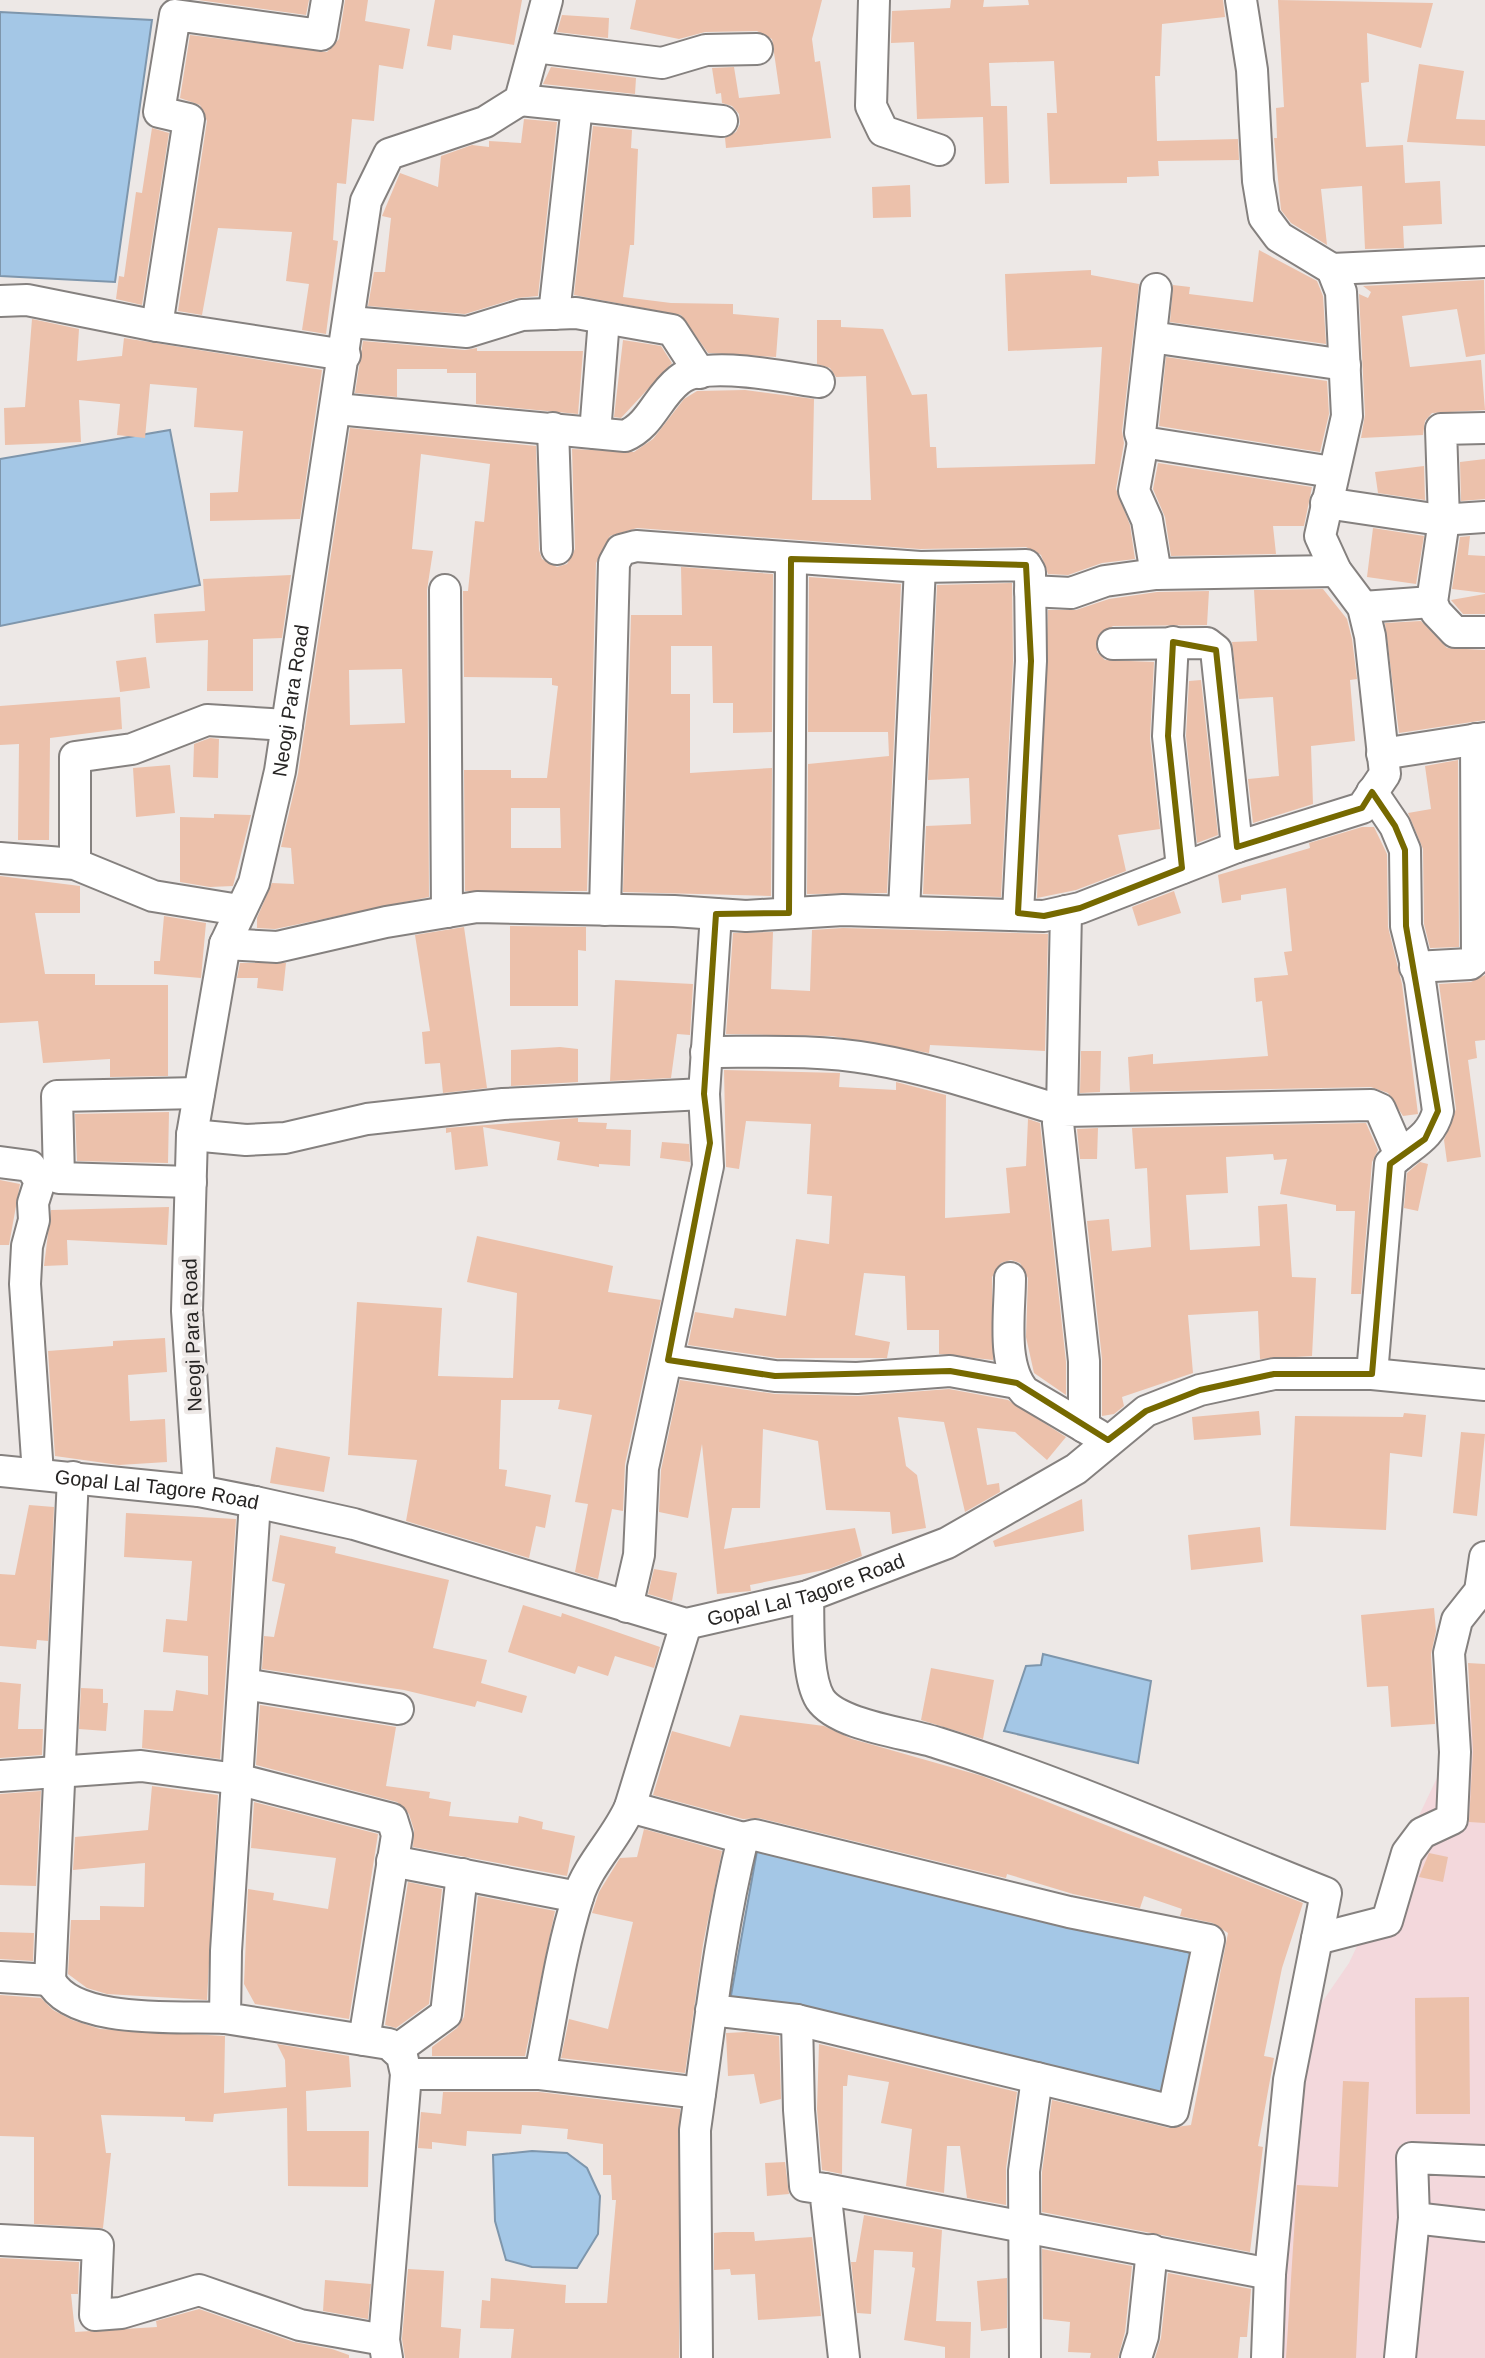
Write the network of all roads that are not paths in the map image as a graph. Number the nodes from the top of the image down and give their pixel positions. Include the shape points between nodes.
1 (327, 0) edge
2 (547, 0) edge
3 (874, 0) edge
4 (1241, 0) edge
5 (535, 47) junction
6 (757, 49) dead end
7 (520, 100) junction
8 (577, 106) junction
9 (722, 121) dead end
10 (939, 150) dead end
11 (1485, 262) edge
12 (1332, 269) junction
13 (1156, 289) dead end
14 (0, 301) edge
15 (554, 314) junction
16 (604, 319) junction
17 (350, 322) junction
18 (157, 326) junction
19 (1151, 337) junction
20 (345, 355) junction
21 (1345, 365) junction
22 (700, 373) junction
23 (819, 382) dead end
24 (337, 409) junction
25 (553, 428) junction
26 (1485, 428) edge
27 (595, 433) junction
28 (1143, 442) junction
29 (1332, 472) junction
30 (1326, 503) junction
31 (1485, 517) edge
32 (1444, 520) junction
33 (557, 549) dead end
34 (791, 559) junction
35 (920, 567) junction
36 (1336, 571) junction
37 (1156, 574) junction
38 (445, 590) dead end
39 (1030, 591) junction
40 (1432, 602) junction
41 (1363, 607) junction
42 (1485, 632) edge
43 (1173, 642) junction
44 (1113, 644) dead end
45 (287, 725) junction
46 (1480, 738) edge
47 (1382, 754) junction
48 (1372, 792) junction
49 (1237, 847) junction
50 (0, 858) edge
51 (75, 864) junction
52 (1182, 868) junction
53 (239, 910) junction
54 (605, 910) junction
55 (904, 911) junction
56 (1066, 911) junction
57 (447, 912) junction
58 (789, 913) junction
59 (1018, 913) junction
60 (716, 914) junction
61 (225, 944) junction
62 (1415, 967) junction
63 (706, 1052) junction
64 (199, 1093) junction
65 (704, 1094) junction
66 (1062, 1111) junction
67 (192, 1135) junction
68 (1400, 1155) junction
69 (0, 1162) edge
70 (191, 1182) junction
71 (1010, 1278) dead end
72 (668, 1360) junction
73 (1372, 1374) junction
74 (1017, 1383) junction
75 (1485, 1385) edge
76 (1096, 1434) junction
77 (0, 1471) edge
78 (38, 1474) junction
79 (73, 1477) junction
80 (199, 1491) junction
81 (255, 1502) junction
82 (1485, 1557) edge
83 (808, 1596) junction
84 (627, 1607) junction
85 (686, 1624) junction
86 (244, 1684) junction
87 (398, 1709) dead end
88 (58, 1775) junction
89 (0, 1776) edge
90 (237, 1779) junction
91 (630, 1807) junction
92 (743, 1838) junction
93 (392, 1861) junction
94 (462, 1874) junction
95 (578, 1897) junction
96 (1317, 1939) junction
97 (0, 1977) edge
98 (50, 1980) junction
99 (711, 2010) junction
100 (225, 2018) junction
101 (797, 2020) junction
102 (364, 2040) junction
103 (402, 2061) junction
104 (540, 2074) junction
105 (1037, 2078) junction
106 (700, 2093) junction
107 (1485, 2161) edge
108 (825, 2189) junction
109 (1414, 2218) junction
110 (1027, 2226) junction
111 (1485, 2226) edge
112 (0, 2240) edge
113 (1152, 2250) junction
114 (1270, 2274) junction
115 (386, 2349) edge
116 (697, 2358) edge
117 (844, 2358) edge
118 (1025, 2358) edge
119 (1136, 2358) edge
120 (1267, 2358) edge
121 (1400, 2358) edge

1 - 18 street via 321,35 175,15 159,112 189,119
2 - 5 street
3 - 10 street via 871,106 883,131
4 - 12 street via 1264,217 1279,237
5 - 6 street via 662,63 706,50
5 - 7 street
7 - 8 street
7 - 17 street, Neogi Para Road via 485,122 389,154 366,201
8 - 9 street
8 - 15 street
11 - 12 street
12 - 21 street via 1341,292
13 - 19 street
14 - 18 street via 27,300
15 - 16 street
15 - 17 street via 522,315 467,332
16 - 22 street via 672,330
16 - 27 street
17 - 20 street, Neogi Para Road
18 - 20 street
19 - 21 street
19 - 28 street
20 - 24 street, Neogi Para Road
21 - 29 street via 1347,416
22 - 23 street via 743,371
22 - 27 street via 681,378 639,430 625,436
24 - 25 street
24 - 45 street, Neogi Para Road
25 - 27 street
25 - 33 street
26 - 32 street via 1441,429
28 - 29 street
28 - 37 street via 1134,491 1147,520
29 - 30 street
30 - 32 street
30 - 36 street via 1320,536
31 - 32 street
32 - 40 street
34 - 35 street
34 - 54 street via 636,546 617,555
34 - 58 street
35 - 39 street via 1017,563 1030,572
35 - 55 street
36 - 37 street
36 - 41 street
37 - 39 street via 1105,581 1071,593
38 - 57 street
39 - 59 street
40 - 41 street
40 - 42 street via 1455,632
41 - 47 street
43 - 44 street
43 - 49 street via 1207,643 1216,650
43 - 52 street via 1168,736
45 - 51 street via 207,720 132,749 75,757
45 - 53 street, Neogi Para Road via 254,883
46 - 47 street
46 - 62 street via 1477,958 1470,964
47 - 48 street via 1385,774
48 - 49 street via 1362,808
48 - 62 street via 1405,850 1406,926
49 - 52 street
50 - 51 street
51 - 53 street via 153,896
52 - 56 street
53 - 61 street, Neogi Para Road
54 - 57 street via 477,907
54 - 60 street
55 - 58 street
55 - 59 street
56 - 59 street via 1044,916
56 - 66 street
57 - 61 street via 277,947
58 - 60 street
60 - 63 street
61 - 64 street, Neogi Para Road
62 - 68 street via 1438,1111 1425,1139
63 - 65 street
63 - 66 street via 872,1059
64 - 67 street, Neogi Para Road
64 - 70 street via 57,1096 59,1178
65 - 67 street via 503,1104 367,1119 285,1138
65 - 72 street via 708,1166
66 - 68 street via 1371,1105 1380,1109
66 - 76 street via 1059,1135
67 - 70 street, Neogi Para Road
68 - 73 street via 1390,1164
69 - 78 street via 30,1166 40,1181 25,1284
70 - 80 street, Neogi Para Road via 187,1311
71 - 74 street
72 - 74 street via 775,1376 857,1378 950,1371
72 - 84 street via 643,1468 639,1555
73 - 75 street, Gopal Lal Tagore Road
73 - 76 street, Gopal Lal Tagore Road via 1274,1374 1200,1390
74 - 76 street
76 - 83 street, Gopal Lal Tagore Road via 1076,1469 947,1543
77 - 78 street, Gopal Lal Tagore Road
78 - 79 street, Gopal Lal Tagore Road
79 - 80 street, Gopal Lal Tagore Road
79 - 88 street
80 - 81 street, Gopal Lal Tagore Road
81 - 84 street, Gopal Lal Tagore Road via 354,1524
81 - 86 street
82 - 96 street via 1480,1591 1457,1620 1449,1653 1455,1752 1452,1819 1422,1833 1407,1853 1387,1921
83 - 85 street, Gopal Lal Tagore Road
83 - 96 street via 815,1686 821,1700 840,1715 937,1742 1124,1808 1326,1893
84 - 85 street, Gopal Lal Tagore Road
85 - 91 street
86 - 87 street
86 - 90 street
88 - 89 street
88 - 90 street via 141,1766
88 - 98 street
90 - 93 street via 392,1819 397,1835
90 - 100 street
91 - 92 street
91 - 95 street
92 - 99 street via 723,1918
92 - 105 street via 755,1835 1069,1912 1209,1940 1173,2111
93 - 94 street
93 - 102 street
94 - 95 street
94 - 103 street via 446,2014
95 - 104 street
96 - 114 street via 1289,2080
97 - 98 street
98 - 100 street via 57,1995 87,2009
99 - 101 street
99 - 106 street
100 - 102 street
101 - 105 street
101 - 108 street via 805,2186
102 - 103 street
103 - 104 street
103 - 115 street
104 - 106 street
105 - 110 street via 1024,2171
106 - 116 street via 695,2130
107 - 109 street via 1412,2158
108 - 110 street
108 - 117 street
109 - 111 street
109 - 121 street
110 - 113 street
110 - 118 street
112 - 115 street via 98,2245 95,2315 121,2313 199,2290
113 - 114 street
113 - 119 street
114 - 120 street

